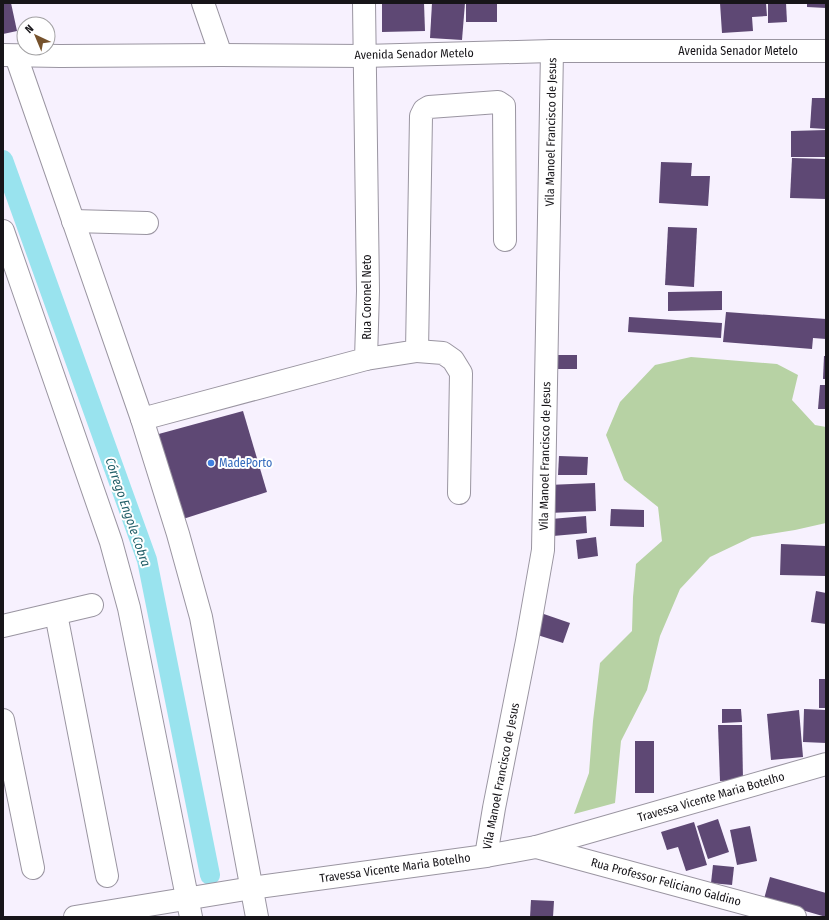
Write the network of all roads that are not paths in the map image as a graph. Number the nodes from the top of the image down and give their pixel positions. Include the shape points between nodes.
1 (203, 3) edge
2 (364, 3) edge
3 (552, 51) junction
4 (826, 52) edge
5 (221, 55) junction
6 (10, 56) edge
7 (364, 56) junction
8 (73, 221) junction
9 (147, 223) dead end
10 (3, 231) edge
11 (505, 240) dead end
12 (417, 351) junction
13 (366, 359) junction
14 (142, 419) junction
15 (460, 493) dead end
16 (92, 605) dead end
17 (56, 614) junction
18 (3, 626) edge
19 (3, 720) edge
20 (826, 764) edge
21 (536, 847) junction
22 (486, 856) junction
23 (33, 868) dead end
24 (107, 876) dead end
25 (252, 888) junction
26 (190, 908) edge
27 (75, 917) edge
28 (257, 917) edge
29 (795, 917) edge

1 - 5 street
2 - 7 street, Rua Coronel Neto
3 - 4 street, Avenida Senador Metelo
3 - 7 street, Avenida Senador Metelo
3 - 22 street, Vila Manoel Francisco de Jesus via 543,550
5 - 6 street, Avenida Senador Metelo
5 - 7 street, Avenida Senador Metelo
6 - 8 street
7 - 13 street, Rua Coronel Neto via 368,291
8 - 9 street
8 - 14 street
10 - 26 street via 111,542 129,608
11 - 12 street via 504,106 498,102 429,107 421,116
12 - 13 street
12 - 15 street via 443,353 454,360 461,373
13 - 14 street
14 - 25 street via 201,616
16 - 17 street
17 - 18 street
17 - 24 street
19 - 23 street
20 - 21 street, Travessa Vicente Maria Botelho
21 - 22 street, Travessa Vicente Maria Botelho
21 - 29 street, Rua Professor Feliciano Galdino
22 - 25 street, Travessa Vicente Maria Botelho
25 - 26 street, Travessa Vicente Maria Botelho
25 - 28 street
26 - 27 street, Travessa Vicente Maria Botelho

